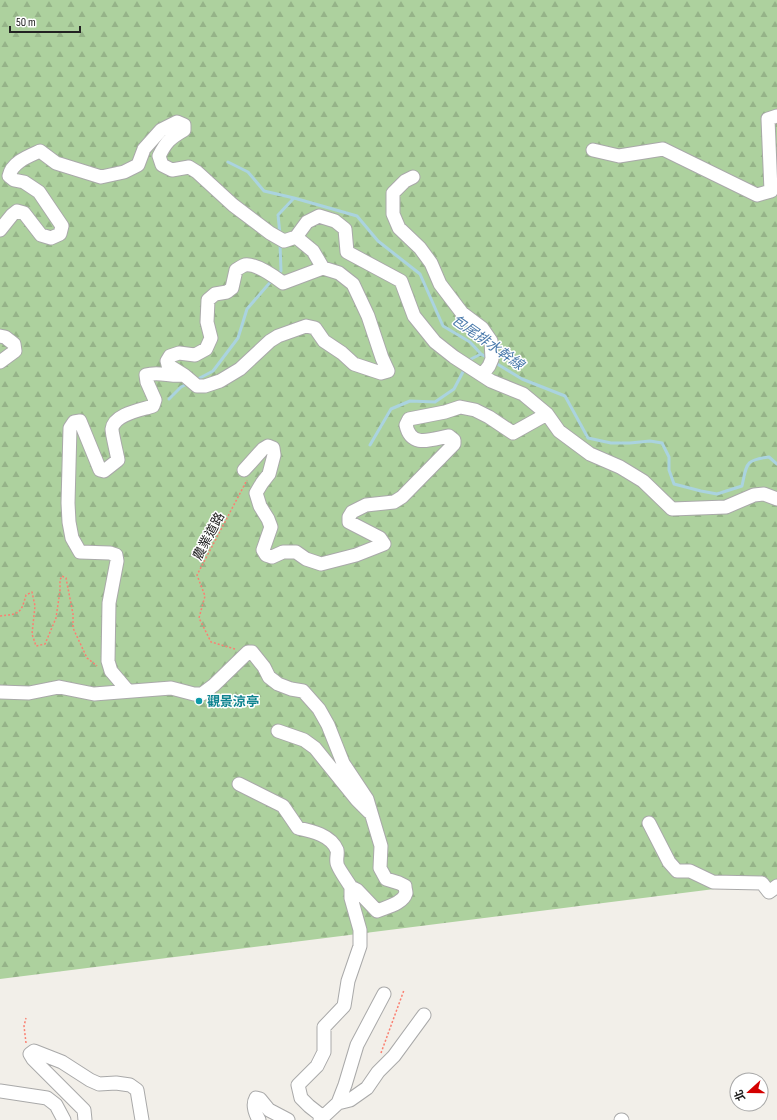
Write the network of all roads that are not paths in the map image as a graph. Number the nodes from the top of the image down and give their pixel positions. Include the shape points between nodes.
1 (777, 116) edge
2 (593, 150) dead end
3 (413, 177) dead end
4 (0, 230) edge
5 (296, 237) junction
6 (323, 268) junction
7 (0, 336) edge
8 (0, 362) edge
9 (480, 367) junction
10 (184, 375) junction
11 (547, 414) junction
12 (246, 474) road end
13 (777, 499) edge
14 (128, 691) junction
15 (0, 692) edge
16 (278, 731) dead end
17 (239, 784) dead end
18 (372, 815) junction
19 (649, 823) dead end
20 (777, 886) edge
21 (351, 887) junction
22 (384, 994) dead end
23 (424, 1015) dead end
24 (0, 1091) edge
25 (338, 1103) junction
26 (321, 1118) edge
27 (64, 1120) edge
28 (85, 1120) edge
29 (142, 1120) edge
30 (259, 1120) edge
31 (288, 1120) edge

1 - 2 lane via 768,119 771,191 757,195 663,149 619,156
3 - 9 lane via 393,193 393,214 399,228 420,248 431,263 440,284 462,313 482,328 491,341
4 - 5 lane via 17,211 24,212 41,235 51,238 60,234 62,226 39,192 9,176 10,170 23,158 40,151 56,163 101,177 124,172 138,165 144,149 161,130 177,122 184,125 184,130 171,137 164,146 159,156 162,165 172,170 189,168 197,172 270,234 284,241
5 - 6 lane via 313,251
5 - 9 lane via 307,222 320,216 335,221 345,229 347,252 401,281 414,316 435,342 454,357
6 - 10 lane via 278,280 253,266 244,265 236,270 232,288 227,292 215,294 208,300 207,322 211,338 206,349 195,355 179,353 167,360 168,365
6 - 10 lane via 339,273 353,284 388,371 381,373 354,364 324,342 315,328 306,326 270,341 240,370 220,381 197,386
7 - 8 lane via 14,344 15,351
9 - 11 lane via 491,381 523,394
10 - 14 lane via 146,375 155,400 153,406 122,416 116,421 112,429 118,460 104,471 100,470 80,422 74,422 70,428 68,503 72,538 80,552 116,555 109,603 108,661 111,671
11 - 12 lane via 514,433 475,410 460,407 409,419 406,425 408,433 414,438 425,442 449,436 454,440 454,444 402,497 394,502 366,505 348,517 349,522 380,538 384,544 356,555 320,564 296,552 283,552 272,557 266,556 263,550 272,527 256,493 269,474 274,455 273,448 268,446 263,449
11 - 13 lane via 559,431 590,454 620,467 643,481 672,509 726,507 754,495 764,494
14 - 15 lane via 94,694 59,687 29,693
14 - 18 lane via 171,688 202,694 248,652 252,652 269,677 278,684 303,691 319,709 328,724 343,763 367,799
16 - 18 lane via 304,740 315,748
17 - 21 lane via 283,806 298,828 315,831 333,843 338,851 336,863
18 - 21 lane via 382,846 380,868 386,879 405,886 406,894 401,900 377,911
19 - 20 lane via 669,862 677,871 690,871 713,882 762,883 769,892
21 - 26 lane via 360,930 360,946 348,981 344,1006 324,1027 324,1052 317,1066 298,1085 302,1098
22 - 25 lane via 357,1045
23 - 25 lane via 367,1088 350,1100
24 - 27 lane via 47,1098 56,1106
25 - 26 lane
28 - 29 lane via 84,1110 30,1054 34,1051 62,1062 99,1084 130,1085 137,1090
30 - 31 lane via 255,1112 256,1098 269,1110

